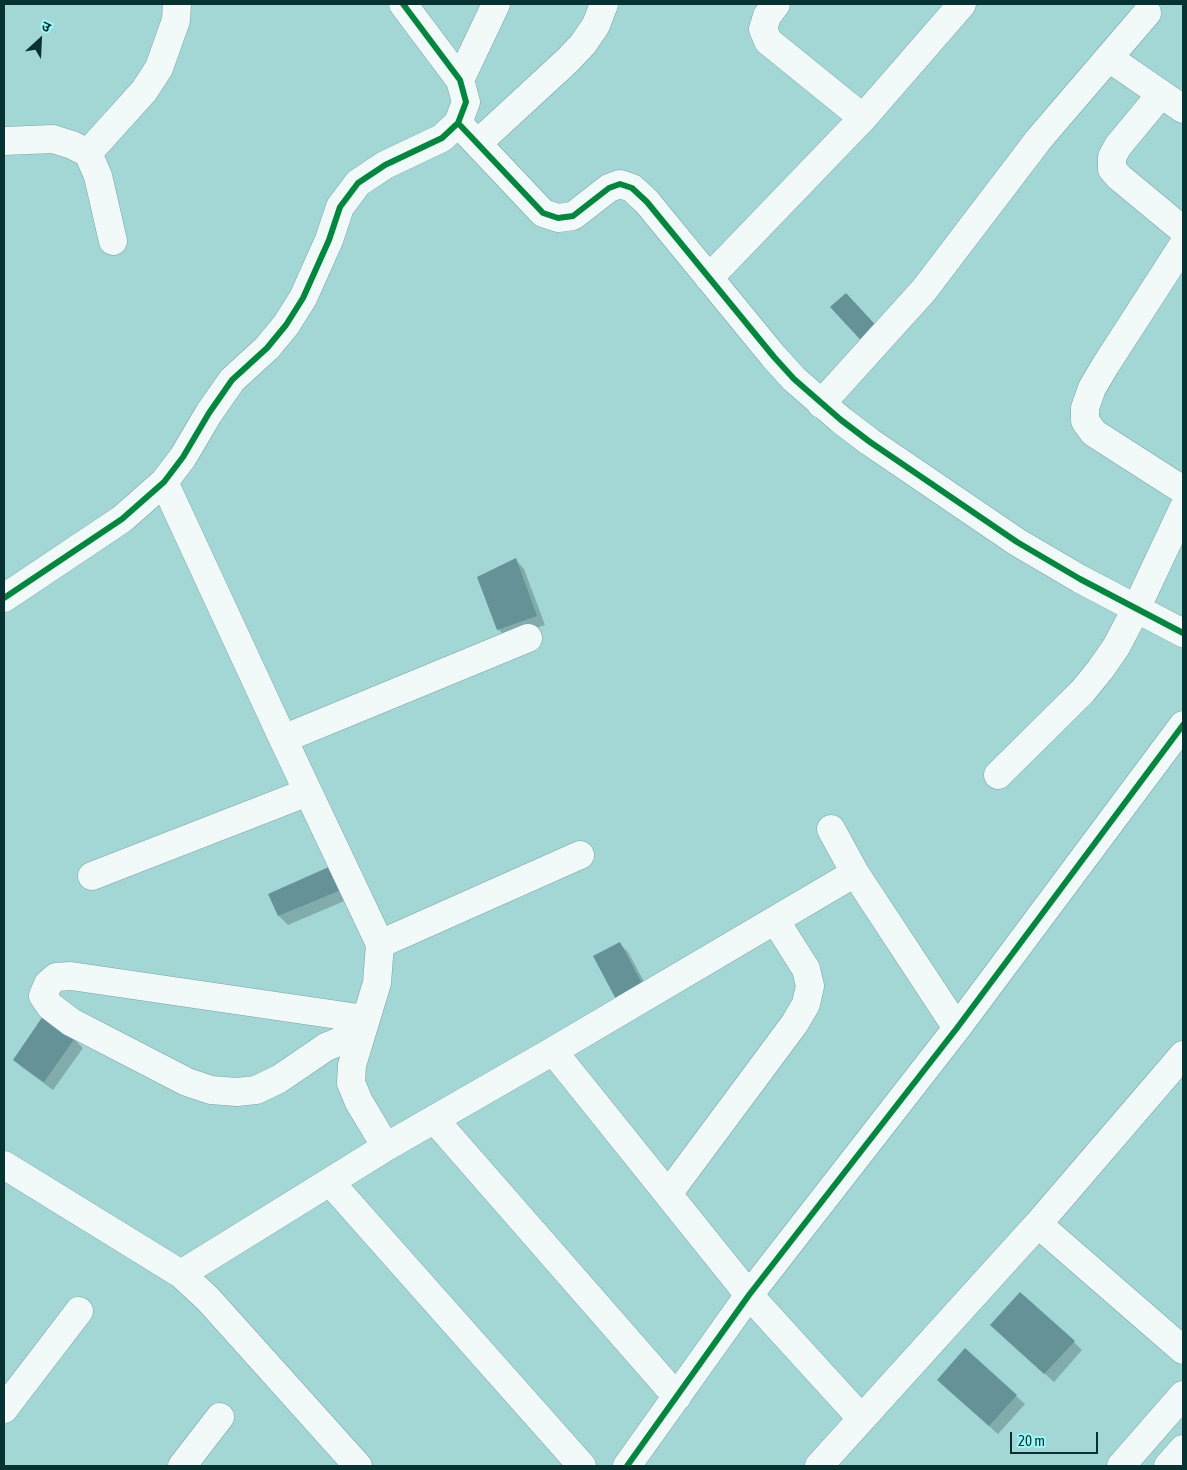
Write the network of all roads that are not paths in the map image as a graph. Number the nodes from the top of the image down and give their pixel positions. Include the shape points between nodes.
1 (177, 4) edge
2 (403, 4) edge
3 (496, 4) edge
4 (604, 4) edge
5 (776, 4) edge
6 (962, 4) edge
7 (1147, 13) dead end
8 (1109, 58) junction
9 (460, 80) junction
10 (1161, 94) junction
11 (1183, 109) edge
12 (863, 118) junction
13 (458, 123) junction
14 (4, 141) edge
15 (478, 143) junction
16 (88, 153) junction
17 (1183, 230) edge
18 (113, 240) dead end
19 (1183, 245) edge
20 (709, 278) junction
21 (822, 404) junction
22 (164, 482) junction
23 (1183, 490) edge
24 (1183, 509) edge
25 (4, 598) edge
26 (1136, 609) junction
27 (1183, 633) edge
28 (528, 638) dead end
29 (1183, 725) edge
30 (282, 739) junction
31 (998, 775) dead end
32 (308, 792) junction
33 (830, 829) dead end
34 (580, 855) dead end
35 (855, 873) junction
36 (92, 876) dead end
37 (775, 920) junction
38 (380, 944) junction
39 (958, 1028) junction
40 (362, 1030) junction
41 (553, 1051) junction
42 (1183, 1055) edge
43 (434, 1119) junction
44 (386, 1147) junction
45 (4, 1165) edge
46 (330, 1182) junction
47 (668, 1194) junction
48 (1038, 1224) junction
49 (181, 1274) junction
50 (749, 1295) junction
51 (79, 1311) dead end
52 (1183, 1350) edge
53 (1183, 1395) edge
54 (676, 1397) junction
55 (4, 1409) edge
56 (220, 1417) dead end
57 (861, 1418) junction
58 (1183, 1449) edge
59 (182, 1466) edge
60 (358, 1466) edge
61 (582, 1466) edge
62 (627, 1466) edge
63 (819, 1466) edge
64 (1121, 1466) edge
65 (1168, 1466) edge

1 - 16 street via 176,20 159,68 144,91
2 - 9 street
3 - 9 street
4 - 15 street via 583,44
5 - 12 street via 763,29 768,41
6 - 12 street
7 - 8 street
8 - 10 street
8 - 21 street via 1039,139 924,290
9 - 13 street via 466,102
10 - 11 street
10 - 17 street via 1118,146 1112,157 1112,168
12 - 20 street
13 - 15 street
13 - 22 street via 442,138 385,165 358,183 340,207 303,298 286,325 267,348 232,380
14 - 16 street via 53,139
15 - 20 street via 543,212 558,218 573,216 608,188 620,184 632,188
16 - 18 street via 98,176
19 - 23 street via 1092,388 1085,408 1085,421 1094,433
20 - 21 street via 774,357
21 - 26 street via 870,442 1017,542
22 - 25 street via 122,519
22 - 30 street
24 - 26 street
26 - 27 street
26 - 31 street via 1116,647 1082,692
28 - 30 street
29 - 39 street
30 - 32 street
32 - 36 street
32 - 38 street
33 - 35 street
34 - 38 street
35 - 37 street
35 - 39 street
37 - 41 street
37 - 47 street via 806,969 810,986 806,1004
38 - 40 street via 377,983
39 - 50 street
40 - 40 street via 71,976 56,977 48,984 43,996 50,1006 71,1022 186,1082 211,1090 256,1090 332,1044 347,1040
40 - 44 street via 352,1065 351,1083
41 - 43 street
41 - 47 street
42 - 48 street
43 - 44 street
43 - 54 street
44 - 46 street
45 - 49 street
46 - 49 street
46 - 61 street
47 - 50 street
48 - 52 street
48 - 57 street
49 - 60 street via 208,1299
50 - 54 street
50 - 57 street
51 - 55 street
53 - 64 street
54 - 62 street
56 - 59 street
57 - 63 street
58 - 65 street

